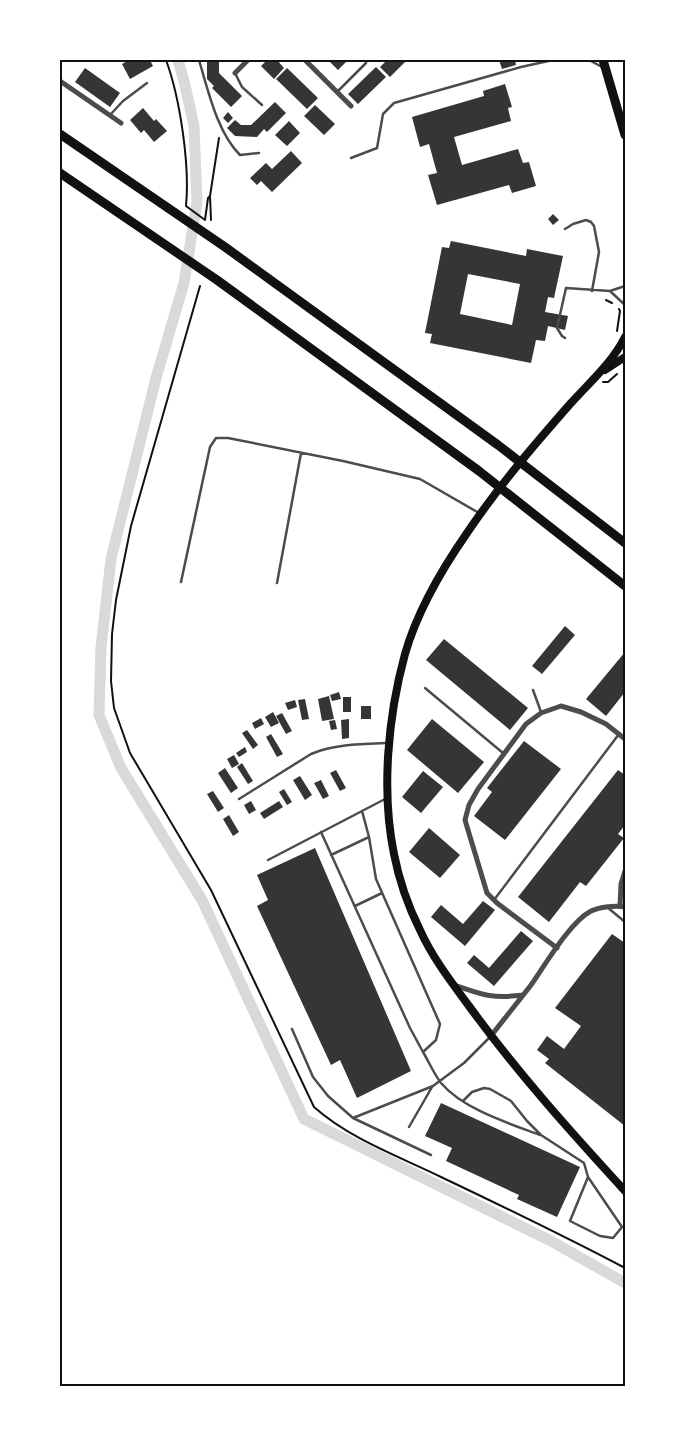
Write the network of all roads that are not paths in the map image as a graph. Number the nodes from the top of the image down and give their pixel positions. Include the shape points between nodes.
1 (199, 60) edge
2 (248, 60) edge
3 (305, 60) edge
4 (553, 60) edge
5 (589, 60) edge
6 (366, 63) dead end
7 (604, 64) edge
8 (235, 73) joint
9 (60, 81) edge
10 (147, 83) dead end
11 (337, 92) junction
12 (262, 105) dead end
13 (351, 106) dead end
14 (110, 115) junction
15 (121, 123) dead end
16 (60, 134) edge
17 (625, 135) edge
18 (258, 153) dead end
19 (351, 158) dead end
20 (60, 173) edge
21 (565, 229) dead end
22 (625, 286) edge
23 (592, 291) junction
24 (610, 291) junction
25 (625, 305) edge
26 (625, 337) edge
27 (566, 338) dead end
28 (625, 357) edge
29 (599, 374) junction
30 (301, 453) junction
31 (480, 514) junction
32 (625, 543) edge
33 (181, 582) dead end
34 (278, 583) dead end
35 (625, 586) edge
36 (425, 688) dead end
37 (533, 690) dead end
38 (541, 713) junction
39 (619, 734) junction
40 (625, 739) edge
41 (390, 743) junction
42 (504, 754) junction
43 (388, 797) junction
44 (239, 799) dead end
45 (362, 811) junction
46 (321, 832) junction
47 (369, 837) junction
48 (331, 856) junction
49 (268, 860) dead end
50 (625, 871) edge
51 (382, 892) junction
52 (494, 900) junction
53 (354, 906) junction
54 (622, 906) edge
55 (607, 907) junction
56 (625, 922) edge
57 (557, 948) junction
58 (454, 985) junction
59 (523, 995) junction
60 (292, 1029) dead end
61 (491, 1036) junction
62 (424, 1052) junction
63 (440, 1081) junction
64 (433, 1086) junction
65 (463, 1101) junction
66 (353, 1118) junction
67 (409, 1127) dead end
68 (541, 1135) junction
69 (431, 1155) dead end
70 (588, 1177) junction
71 (625, 1191) edge

1 - 18 lane via 220,125 231,146 240,154
2 - 8 street
3 - 11 street
4 - 19 lane via 394,103 383,114 378,148
5 - 7 lane
6 - 11 lane
7 - 17 main road
8 - 12 lane via 242,87
9 - 14 street
10 - 14 lane
11 - 13 street
14 - 15 street
16 - 32 main road via 225,247 498,445
20 - 35 main road via 217,280 479,471
21 - 23 lane via 586,220 594,226 599,252
22 - 24 lane
23 - 24 lane
23 - 27 lane via 566,288 558,328
24 - 25 lane
26 - 29 main road
28 - 29 main road
29 - 31 main road via 535,444
30 - 31 lane via 420,479
30 - 33 lane via 228,438 216,438 212,442
30 - 34 lane
31 - 41 main road via 426,600 405,652
36 - 42 lane
37 - 38 lane
38 - 39 street via 561,706 606,724
38 - 42 street via 526,724
39 - 40 street
39 - 52 lane
41 - 43 main road
41 - 44 lane via 320,750
42 - 52 street via 469,805 465,820 487,893
43 - 45 lane
43 - 58 main road via 394,854 404,891 420,932
45 - 46 lane
45 - 47 lane
46 - 48 lane
46 - 49 lane
47 - 48 lane
47 - 51 lane via 376,879
48 - 53 lane
50 - 54 street via 621,884
51 - 53 lane
51 - 62 lane via 440,1024 436,1040
52 - 57 street
53 - 62 lane
54 - 55 street
55 - 56 lane
55 - 57 street via 582,918
57 - 59 street
58 - 59 street via 488,997
58 - 61 main road
59 - 61 street
60 - 66 lane via 312,1077
61 - 63 lane
61 - 71 main road via 524,1078
62 - 63 lane
63 - 64 lane
63 - 65 lane
64 - 66 lane
64 - 67 lane
65 - 68 lane
65 - 68 lane via 472,1092 490,1089 511,1101
66 - 69 lane
68 - 70 lane via 584,1163
70 - 70 lane via 622,1227 613,1238 600,1236 570,1221

